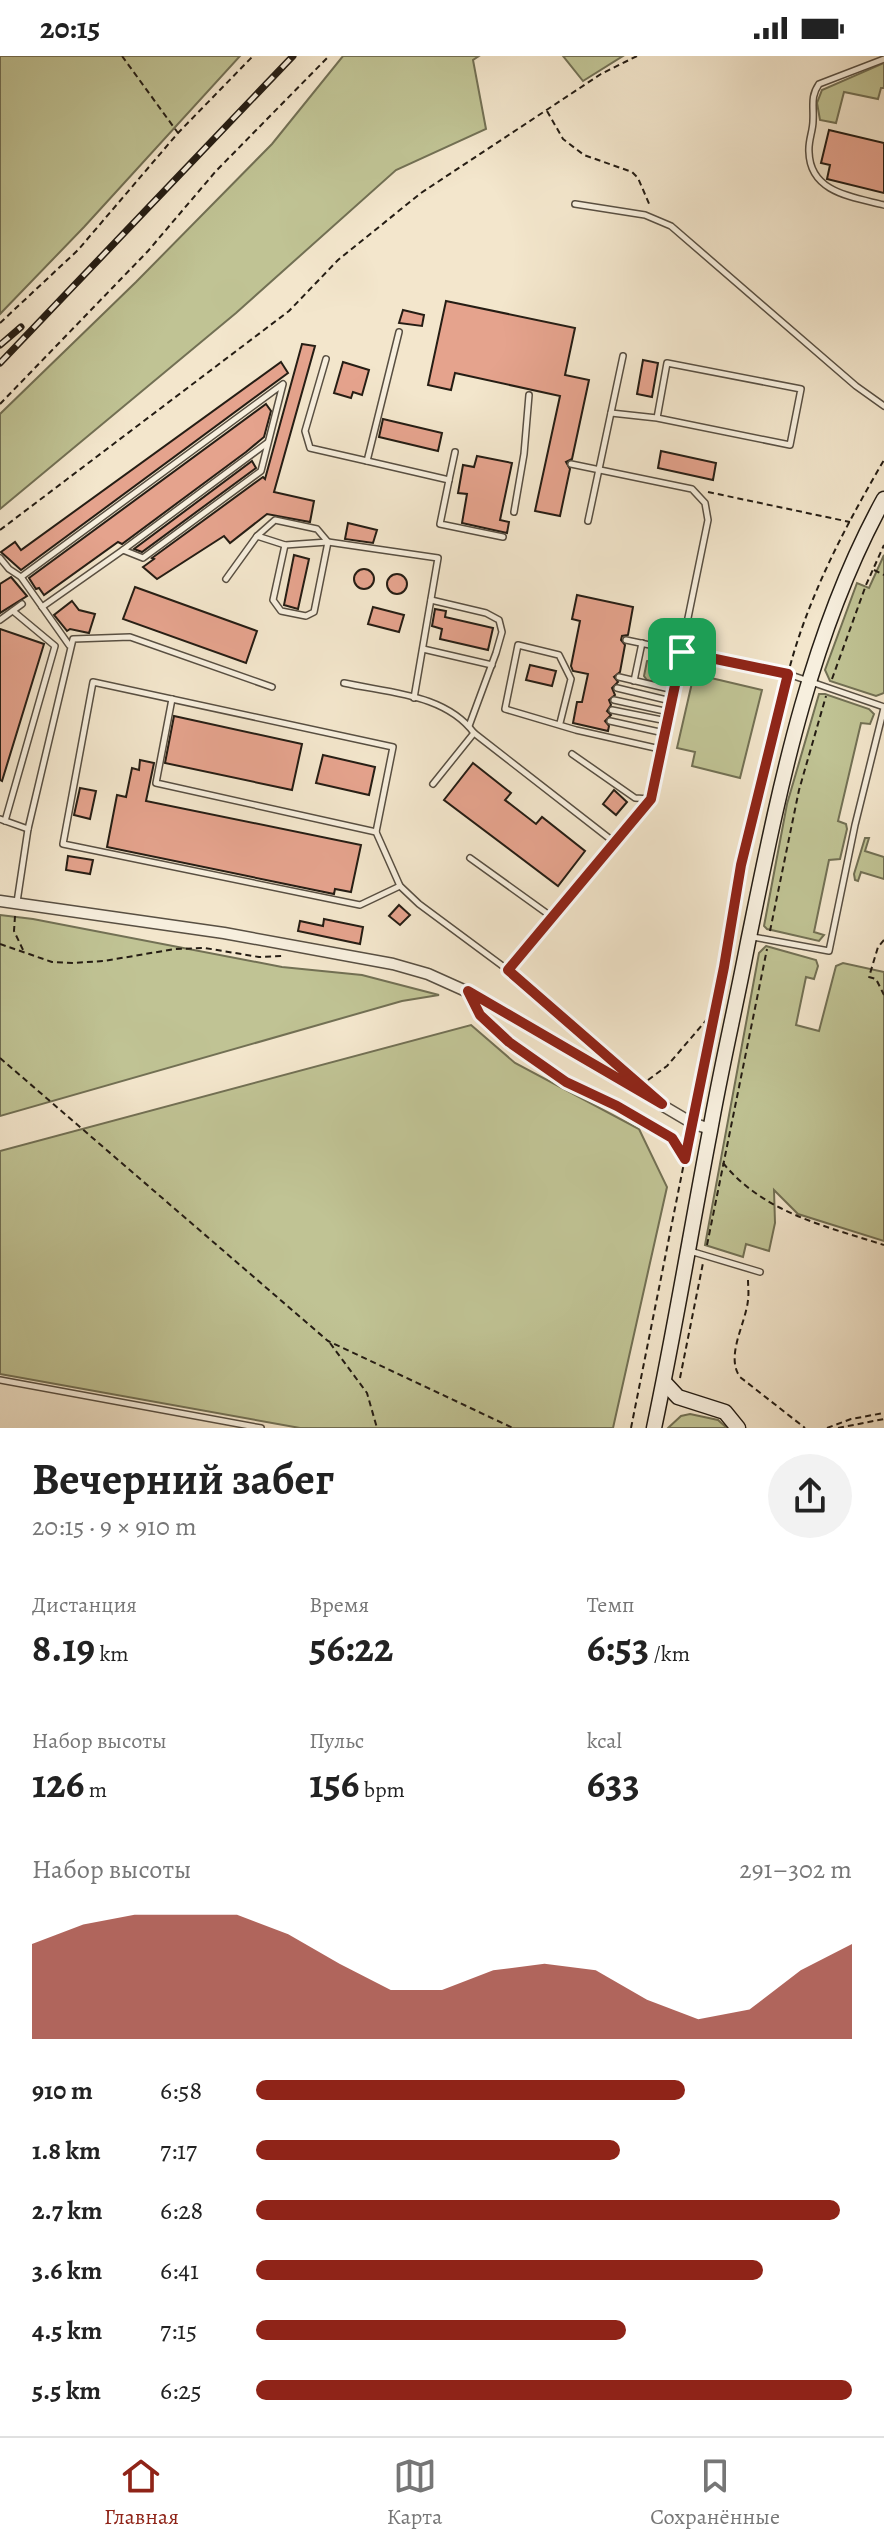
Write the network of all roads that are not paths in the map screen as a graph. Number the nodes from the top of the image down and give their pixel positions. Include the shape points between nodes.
1 (884, 59) edge
2 (575, 204) dead end
3 (884, 205) edge
4 (399, 332) dead end
5 (623, 356) dead end
6 (326, 359) dead end
7 (529, 395) dead end
8 (884, 406) edge
9 (611, 413) junction
10 (657, 418) junction
11 (268, 442) junction
12 (455, 452) dead end
13 (367, 461) junction
14 (571, 464) dead end
15 (598, 470) junction
16 (449, 480) junction
17 (884, 499) edge
18 (514, 512) dead end
19 (588, 521) dead end
20 (257, 536) junction
21 (503, 537) dead end
22 (328, 542) junction
23 (285, 545) junction
24 (123, 550) junction
25 (0, 558) edge
26 (9, 569) junction
27 (0, 576) edge
28 (21, 577) junction
29 (226, 579) dead end
30 (431, 600) junction
31 (22, 604) dead end
32 (42, 607) junction
33 (13, 611) junction
34 (0, 620) edge
35 (626, 640) dead end
36 (642, 643) junction
37 (70, 646) junction
38 (422, 649) junction
39 (682, 652) junction
40 (492, 665) junction
41 (619, 677) dead end
42 (634, 681) junction
43 (809, 682) junction
44 (344, 683) dead end
45 (272, 687) dead end
46 (617, 688) dead end
47 (674, 690) junction
48 (414, 698) junction
49 (172, 699) junction
50 (614, 700) dead end
51 (671, 701) junction
52 (884, 708) edge
53 (612, 710) dead end
54 (669, 712) junction
55 (610, 721) dead end
56 (667, 721) junction
57 (560, 723) junction
58 (469, 726) junction
59 (474, 733) junction
60 (664, 733) junction
61 (660, 749) junction
62 (572, 754) dead end
63 (433, 784) dead end
64 (651, 799) junction
65 (2, 820) edge
66 (28, 829) junction
67 (376, 832) junction
68 (614, 842) junction
69 (470, 858) dead end
70 (400, 886) junction
71 (0, 901) edge
72 (17, 903) junction
73 (552, 917) junction
74 (749, 937) junction
75 (508, 970) junction
76 (662, 1104) junction
77 (710, 1129) junction
78 (689, 1251) junction
79 (760, 1272) dead end
80 (0, 1380) edge
81 (664, 1382) junction
82 (261, 1428) edge
83 (654, 1428) edge
84 (738, 1428) edge

1 - 3 lane via 819,84 812,101 808,148 819,181 832,191
2 - 8 lane via 645,215 671,226
4 - 13 lane
5 - 9 lane
6 - 13 lane via 305,431 310,448
7 - 18 lane
9 - 10 lane
9 - 15 lane
10 - 10 lane via 790,445 801,389 667,363
11 - 24 lane
11 - 24 lane via 261,471 143,558
11 - 28 lane via 283,384
12 - 16 lane
13 - 16 lane
14 - 15 lane
15 - 19 lane
15 - 39 lane via 692,489 705,503 708,520
16 - 21 lane via 440,524
17 - 43 main road via 853,562
20 - 22 lane via 275,520 317,529
20 - 23 lane
20 - 29 lane
22 - 23 lane
22 - 23 lane via 314,612 306,616 281,611 273,600
22 - 30 lane via 438,558
24 - 32 lane
25 - 26 lane
26 - 27 lane
26 - 28 lane
28 - 32 lane
30 - 38 lane
30 - 40 lane via 499,620 502,632
31 - 33 lane
32 - 37 lane
33 - 34 lane
33 - 65 lane via 55,646
35 - 36 lane
36 - 39 lane
36 - 42 lane
37 - 45 lane via 73,639 130,637
37 - 66 lane
38 - 40 lane
38 - 48 lane
39 - 43 lane
39 - 47 lane
40 - 58 lane
41 - 42 lane
42 - 47 lane
43 - 52 lane
43 - 74 main road
44 - 48 lane
46 - 51 lane
47 - 51 lane
48 - 58 lane via 444,705
49 - 67 lane via 156,783
49 - 67 lane via 393,747
49 - 70 lane via 93,682 63,844 360,905
50 - 54 lane
51 - 54 lane
52 - 74 lane via 829,951
53 - 56 lane
54 - 56 lane
55 - 60 lane
56 - 60 lane
57 - 57 lane via 505,709 518,645 559,655 571,679
57 - 61 lane
58 - 59 lane
59 - 63 lane
59 - 68 lane
60 - 61 lane
61 - 64 lane
62 - 64 lane via 635,798
64 - 68 lane
65 - 66 lane
66 - 72 lane
67 - 70 lane
68 - 73 lane
69 - 73 lane
70 - 75 lane
71 - 72 street
72 - 76 street via 224,933 428,974 468,991
73 - 75 lane
74 - 77 main road
75 - 76 lane
76 - 77 street
77 - 78 main road
78 - 79 lane
78 - 81 main road
80 - 82 lane
81 - 83 main road
81 - 84 main road via 676,1395 725,1412

